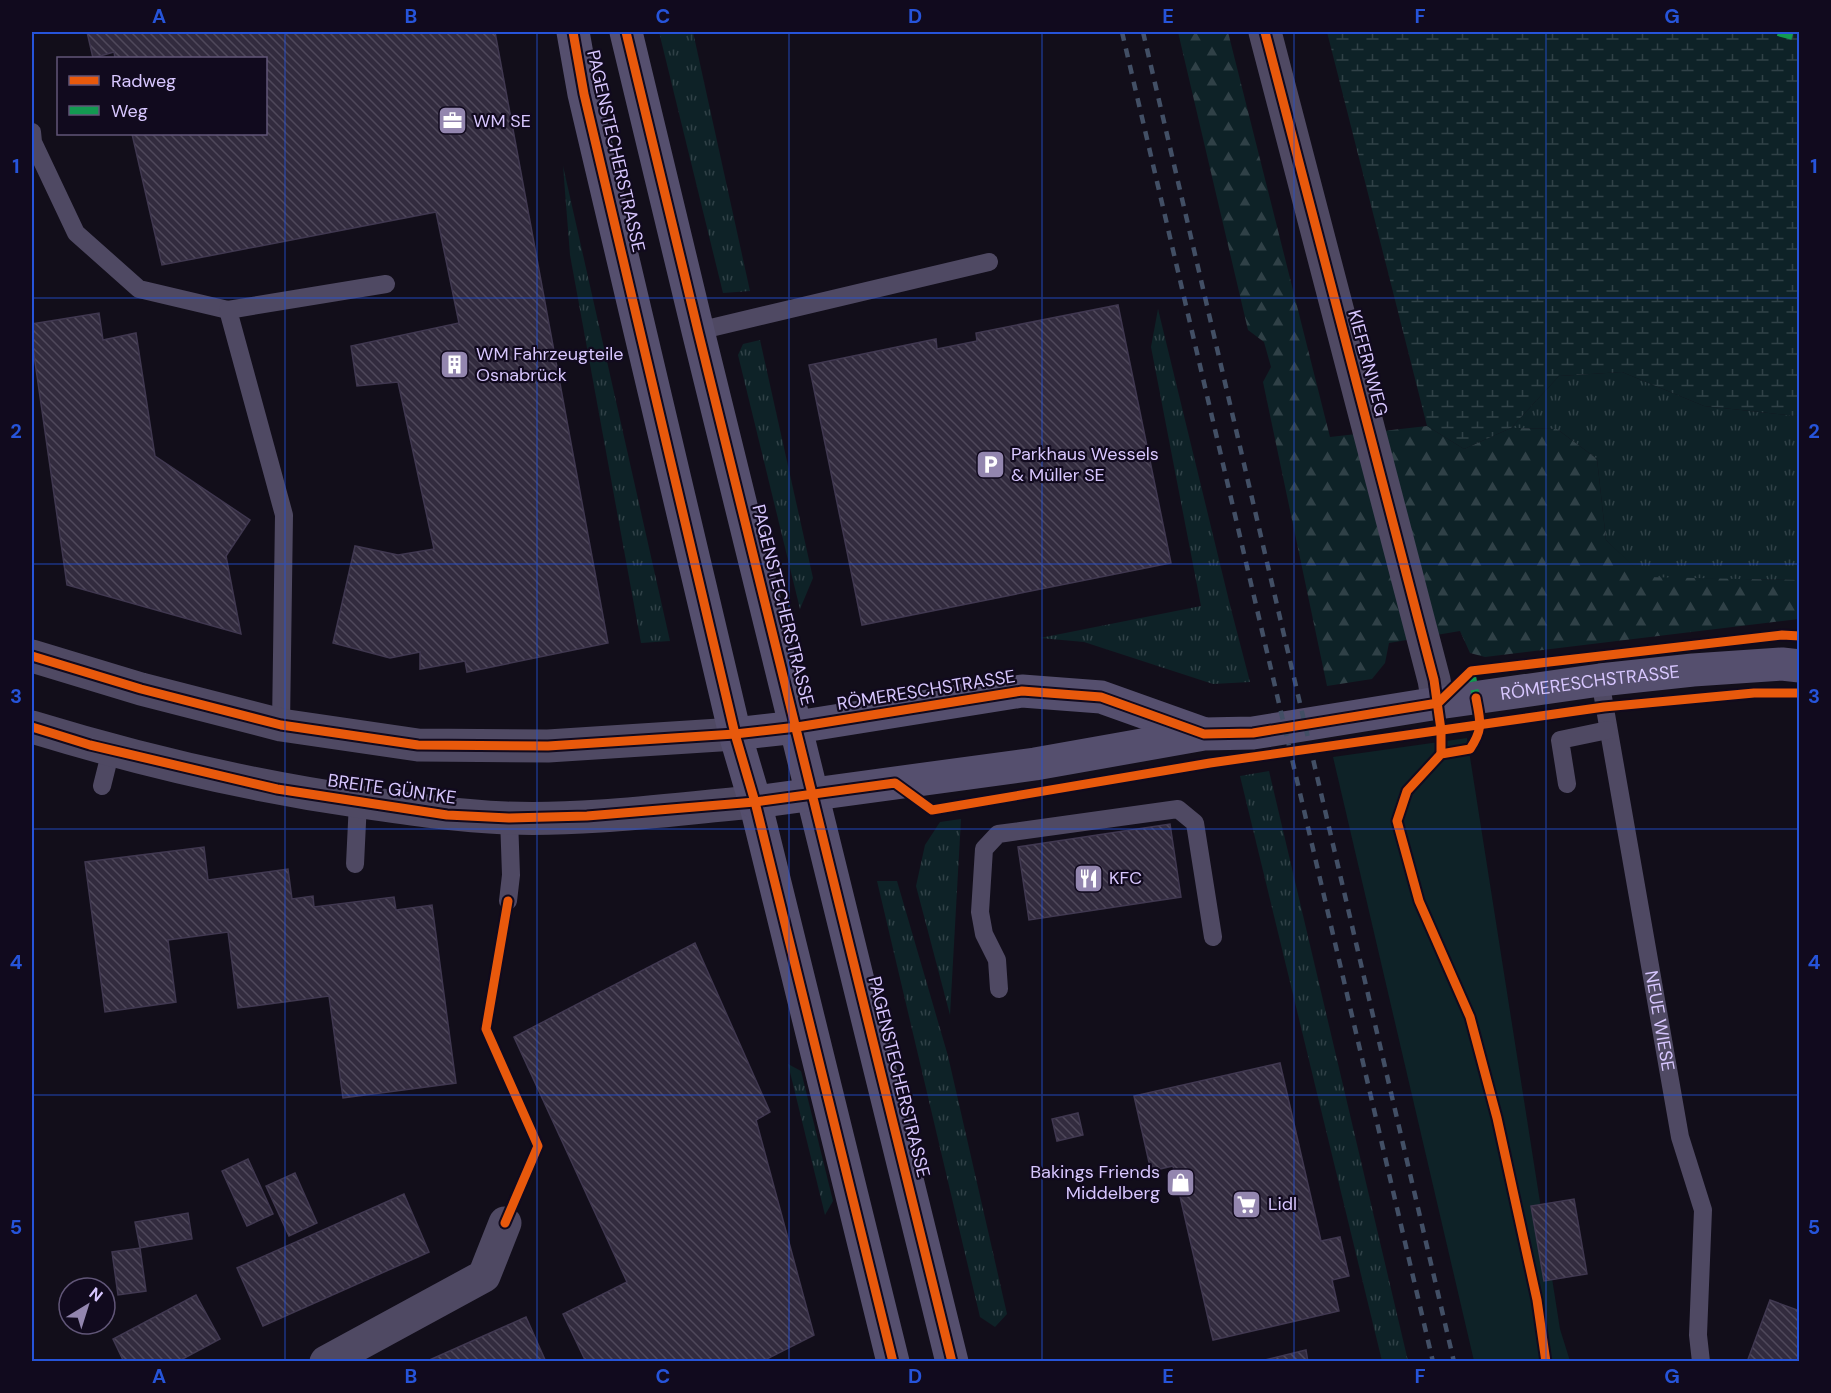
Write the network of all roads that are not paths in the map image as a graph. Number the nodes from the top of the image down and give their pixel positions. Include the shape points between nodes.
1 (573, 32) edge
2 (626, 32) edge
3 (1265, 32) edge
4 (32, 132) edge
5 (989, 262) dead end
6 (386, 284) dead end
7 (228, 310) junction
8 (698, 331) junction
9 (32, 656) edge
10 (1800, 666) edge
11 (1600, 680) junction
12 (1438, 703) junction
13 (281, 724) junction
14 (32, 727) edge
15 (797, 727) junction
16 (1608, 730) junction
17 (735, 734) junction
18 (1204, 734) junction
19 (111, 750) junction
20 (1567, 784) dead end
21 (102, 786) dead end
22 (812, 795) junction
23 (358, 802) junction
24 (755, 802) junction
25 (509, 818) junction
26 (355, 864) dead end
27 (508, 901) dead end
28 (1213, 937) dead end
29 (999, 989) dead end
30 (505, 1223) dead end
31 (326, 1362) edge
32 (893, 1362) edge
33 (952, 1362) edge
34 (1701, 1362) edge

1 - 17 main road, PAGENSTECHERSTRASSE via 584,94
2 - 8 main road, PAGENSTECHERSTRASSE
3 - 12 street, KIEFERNWEG
4 - 7 lane via 33,142 76,233 139,289
5 - 8 lane
6 - 7 lane
7 - 13 lane via 284,515
8 - 15 main road, PAGENSTECHERSTRASSE
9 - 13 street via 141,689
10 - 11 main road, RÖMERESCHSTRASSE via 1693,670
11 - 12 main road, RÖMERESCHSTRASSE
11 - 16 lane, NEUE WIESE
12 - 18 main road, RÖMERESCHSTRASSE via 1252,733
13 - 17 street via 418,745 548,746
14 - 19 street, BREITE GÜNTKE
15 - 17 main road, RÖMERESCHSTRASSE
15 - 18 main road, RÖMERESCHSTRASSE via 1022,691 1101,697
15 - 22 main road, PAGENSTECHERSTRASSE
16 - 20 lane via 1560,740
16 - 34 lane, NEUE WIESE via 1680,1137 1703,1210 1698,1335
17 - 24 main road, PAGENSTECHERSTRASSE
18 - 22 main road, RÖMERESCHSTRASSE via 1035,764
19 - 21 lane
19 - 23 street, BREITE GÜNTKE via 277,789
22 - 24 main road, RÖMERESCHSTRASSE
22 - 33 main road, PAGENSTECHERSTRASSE
23 - 25 street, BREITE GÜNTKE via 447,815
23 - 26 lane
24 - 25 street, BREITE GÜNTKE via 587,816
24 - 32 main road, PAGENSTECHERSTRASSE
25 - 27 lane
28 - 29 lane via 1195,823 1178,809 998,834 984,849 980,912 984,934 997,960
30 - 31 street via 484,1276

